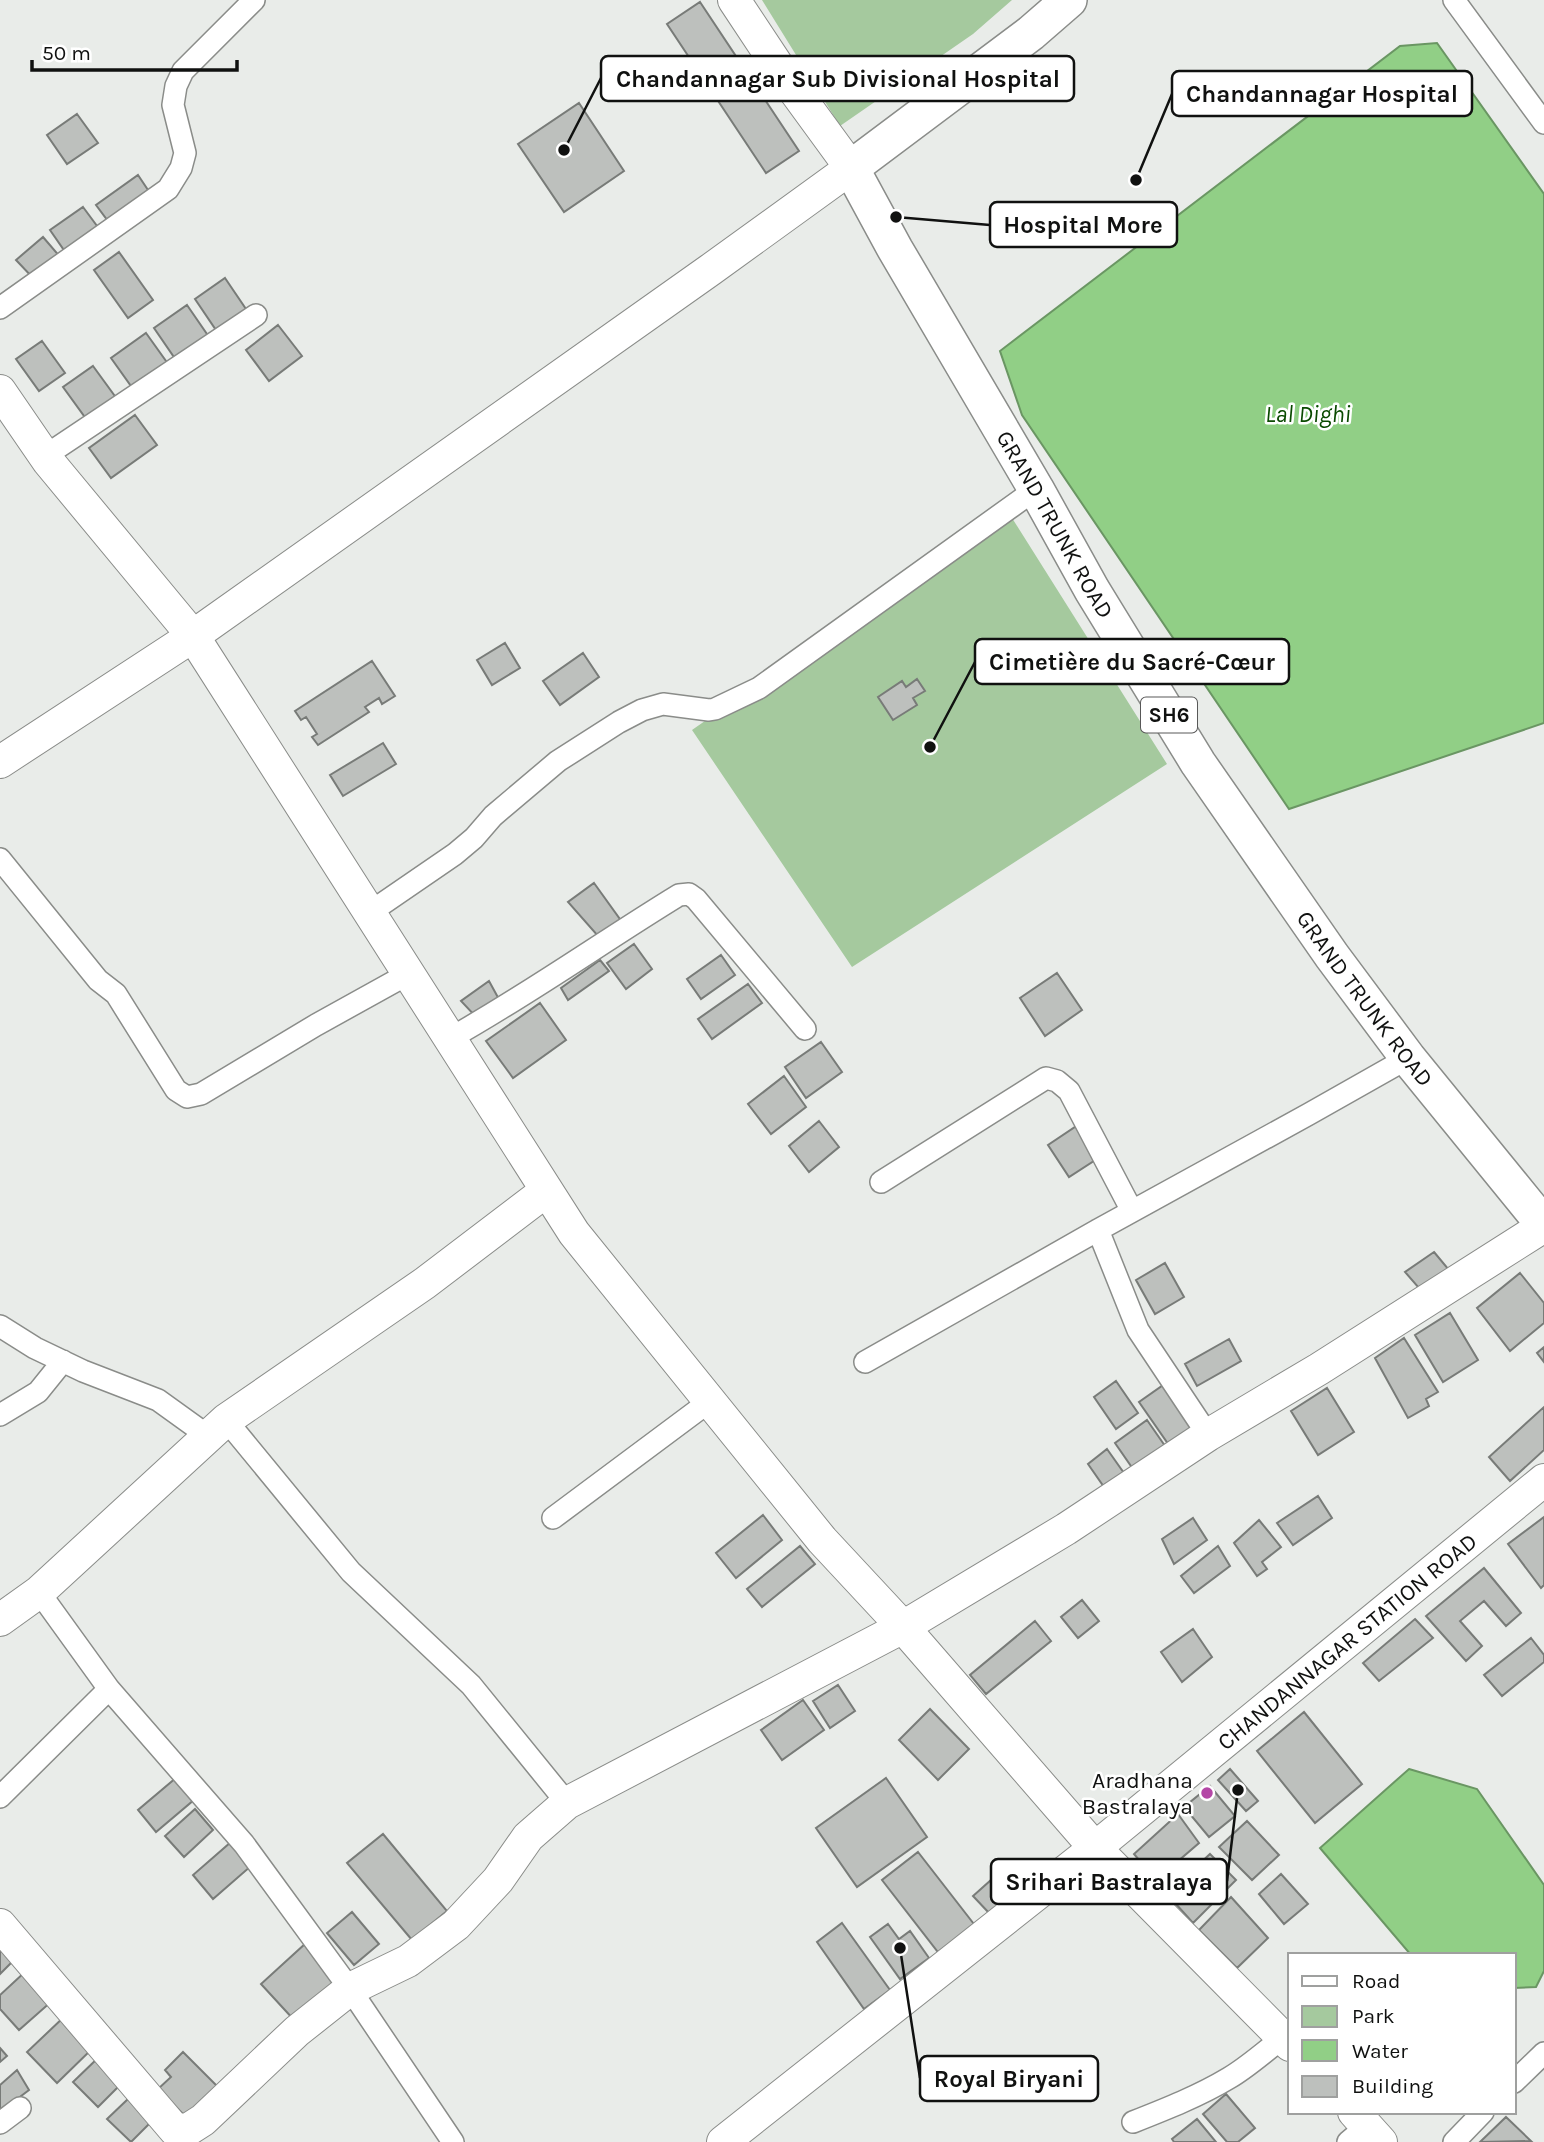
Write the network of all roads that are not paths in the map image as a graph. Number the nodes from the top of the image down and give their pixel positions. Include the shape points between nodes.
1 (254, 0) edge
2 (734, 0) edge
3 (1069, 0) edge
4 (1454, 0) edge
5 (1544, 123) edge
6 (851, 168) junction
7 (0, 308) edge
8 (256, 315) dead end
9 (0, 391) edge
10 (45, 457) junction
11 (1036, 489) junction
12 (193, 636) junction
13 (0, 762) edge
14 (0, 859) edge
15 (369, 913) junction
16 (408, 974) junction
17 (806, 1029) dead end
18 (449, 1039) junction
19 (1408, 1058) junction
20 (881, 1182) dead end
21 (546, 1191) junction
22 (1132, 1211) junction
23 (1544, 1225) edge
24 (1098, 1230) junction
25 (0, 1326) edge
26 (63, 1361) junction
27 (865, 1362) dead end
28 (710, 1401) junction
29 (0, 1415) edge
30 (217, 1428) junction
31 (1208, 1435) junction
32 (1544, 1480) edge
33 (553, 1518) dead end
34 (39, 1592) junction
35 (0, 1620) edge
36 (903, 1627) junction
37 (109, 1689) junction
38 (0, 1797) edge
39 (567, 1803) junction
40 (1095, 1848) junction
41 (0, 1925) edge
42 (350, 1989) junction
43 (1287, 2042) edge
44 (1544, 2053) edge
45 (1516, 2080) edge
46 (20, 2108) dead end
47 (1481, 2114) edge
48 (1133, 2122) dead end
49 (0, 2123) edge
50 (453, 2142) edge
51 (723, 2142) edge
52 (1454, 2142) edge

1 - 7 street via 183,71 176,86 173,105 185,153 168,190
2 - 6 street
3 - 6 main road
4 - 5 street
6 - 11 main road, GRAND TRUNK ROAD / SH6
6 - 12 street
8 - 10 street
9 - 10 street
10 - 12 street
11 - 15 street via 759,688 715,709 663,704 619,722 558,761 455,854
11 - 19 main road, GRAND TRUNK ROAD / SH6 via 1198,763
12 - 13 street
12 - 15 street
14 - 16 street via 98,980 117,994 176,1090 187,1097 201,1094
15 - 16 street
16 - 18 street
17 - 18 street via 689,894 680,895
18 - 21 street
19 - 22 street
19 - 23 main road, GRAND TRUNK ROAD / SH6
20 - 22 street via 1046,1077 1069,1091
21 - 28 street via 574,1233
21 - 30 street via 425,1283
22 - 24 street
23 - 31 street
24 - 27 street
24 - 31 street via 1138,1330
25 - 26 street
26 - 29 street via 38,1392
26 - 30 street
28 - 33 street
28 - 36 street via 822,1540
30 - 34 street
30 - 39 street via 351,1572 471,1685
31 - 36 street
32 - 40 street, CHANDANNAGAR STATION ROAD
34 - 35 street
34 - 37 street
36 - 39 street
36 - 40 street
37 - 38 street
37 - 42 street via 244,1843
39 - 42 street via 528,1837 498,1880 456,1924 408,1961
40 - 43 street
40 - 51 street, CHANDANNAGAR STATION ROAD
41 - 42 street via 175,2130 189,2129 203,2120 297,2031
42 - 50 street
43 - 48 street via 1217,2085
44 - 45 street
46 - 49 street
47 - 52 street

